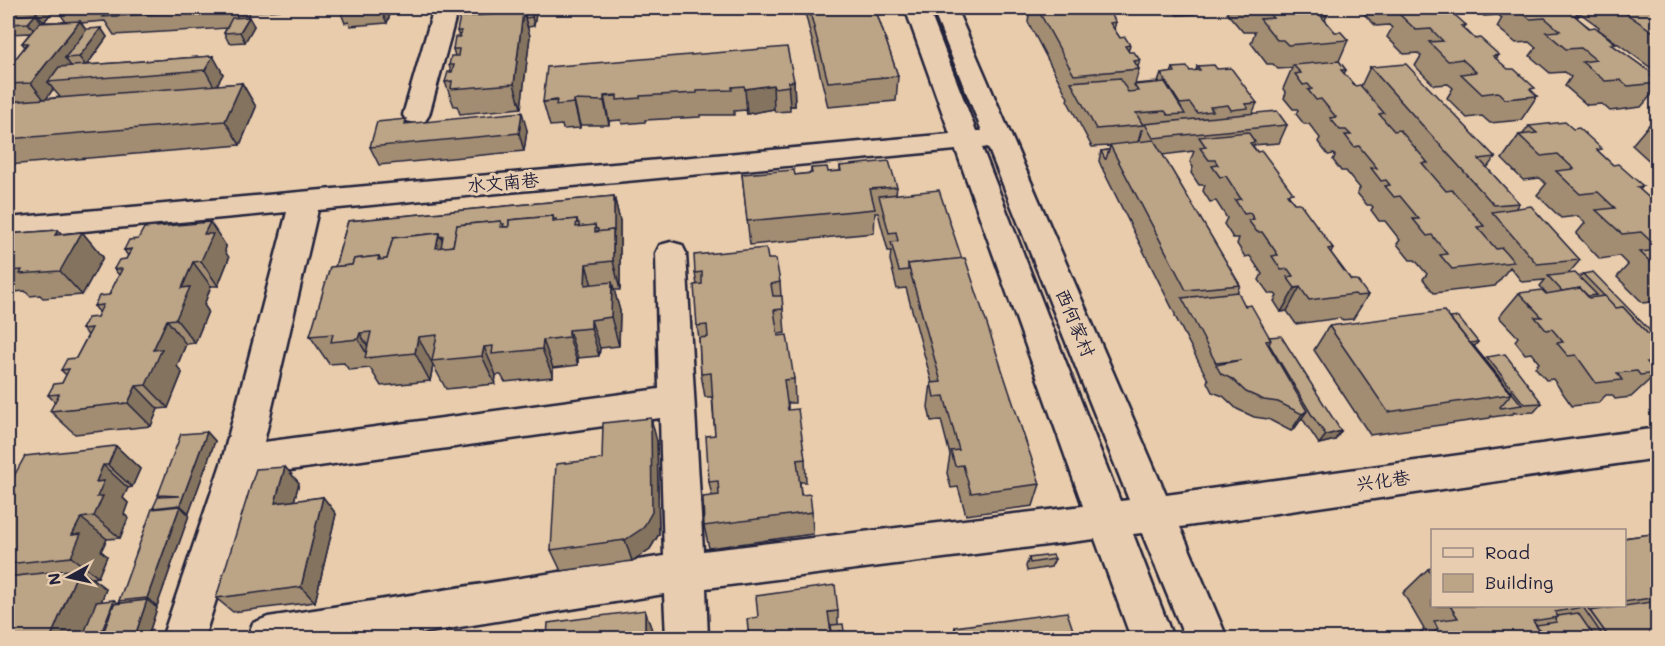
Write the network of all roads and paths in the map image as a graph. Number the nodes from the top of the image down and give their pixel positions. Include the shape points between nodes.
1 (446, 8) edge
2 (916, 8) edge
3 (944, 8) edge
4 (417, 115) dead end
5 (982, 140) junction
6 (305, 201) junction
7 (8, 228) edge
8 (671, 254) dead end
9 (676, 401) junction
10 (1658, 443) edge
11 (241, 461) junction
12 (1155, 514) junction
13 (1109, 520) junction
14 (683, 572) junction
15 (183, 639) edge
16 (268, 639) edge
17 (687, 639) edge
18 (1152, 639) edge
19 (1206, 639) edge

1 - 4 street
2 - 5 street, 西何家村
3 - 5 street, 西何家村
5 - 6 street, 水文南巷
5 - 12 street, 西何家村
5 - 13 street, 西何家村
6 - 7 street, 水文南巷
6 - 11 street
8 - 9 street
9 - 11 street
9 - 14 street
10 - 12 street, 兴化巷
11 - 15 street
12 - 13 street, 兴化巷
12 - 19 street, 西何家村
13 - 14 street, 兴化巷
13 - 18 street, 西何家村
14 - 16 street, 兴化巷
14 - 17 street

